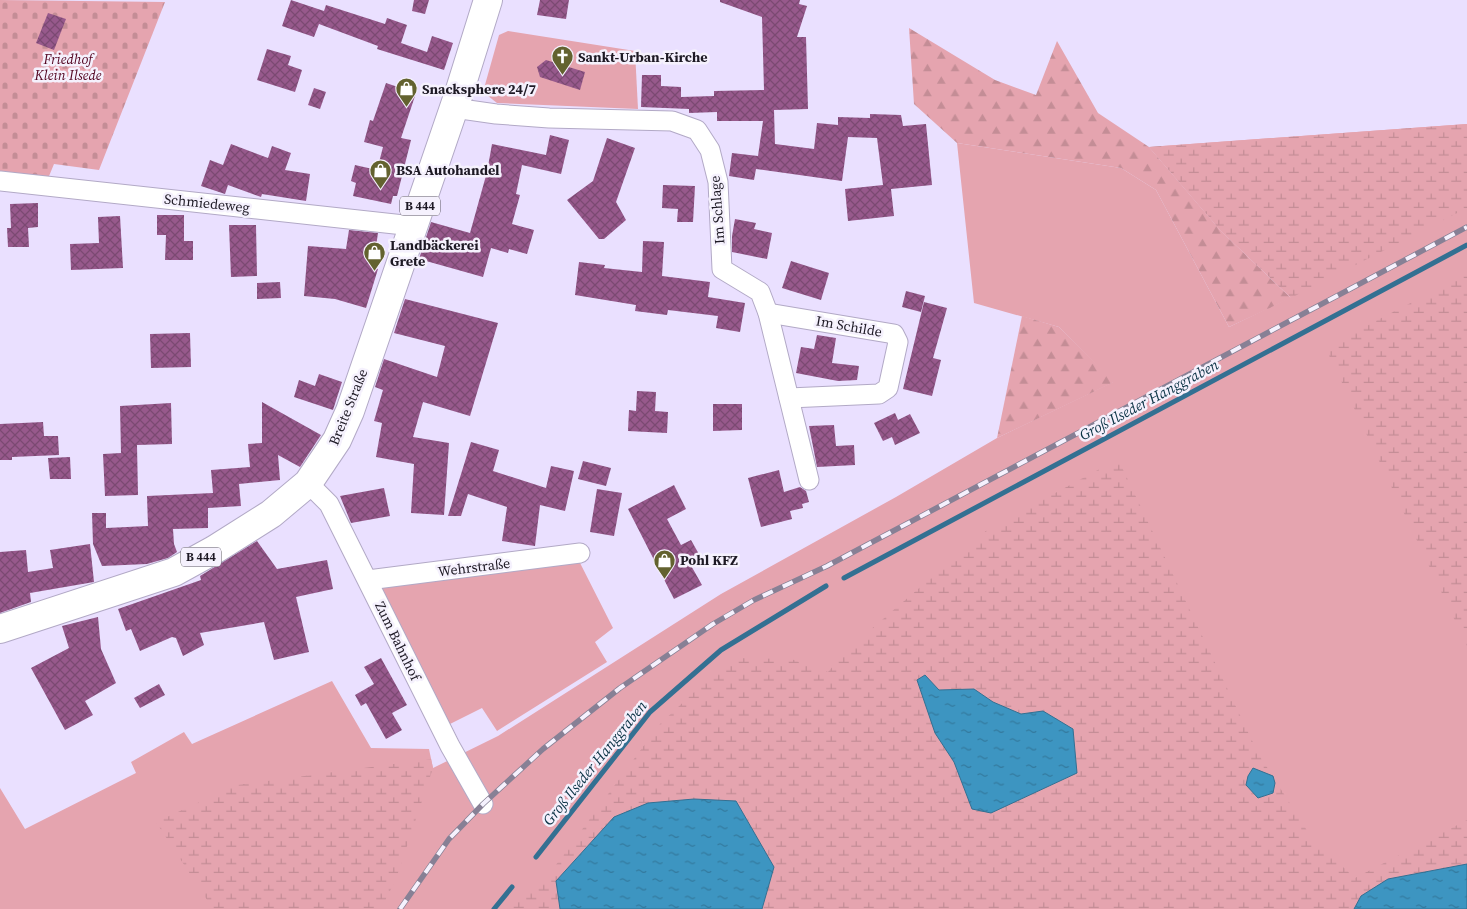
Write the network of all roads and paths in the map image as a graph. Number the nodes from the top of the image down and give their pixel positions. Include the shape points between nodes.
1 (488, 0) edge
2 (454, 108) junction
3 (0, 181) edge
4 (413, 226) junction
5 (768, 313) junction
6 (789, 398) junction
7 (809, 480) dead end
8 (308, 483) junction
9 (580, 553) dead end
10 (368, 580) junction
11 (0, 629) edge
12 (483, 804) dead end

1 - 2 main road, Breite Straße / B 444
2 - 4 main road, Breite Straße / B 444
2 - 5 street, Im Schlage via 548,118 672,121 697,130 710,150 718,182 722,269 760,292
3 - 4 street, Schmiedeweg
4 - 8 main road, Breite Straße / B 444 via 350,411 337,440
5 - 6 street, Im Schlage
5 - 6 street, Im Schilde via 894,334 898,342 888,388 879,394
6 - 7 street, Im Schlage
8 - 10 street, Zum Bahnhof via 329,504
8 - 11 main road, Breite Straße / B 444 via 270,514 174,572
9 - 10 street, Wehrstraße
10 - 12 street, Zum Bahnhof via 450,747

